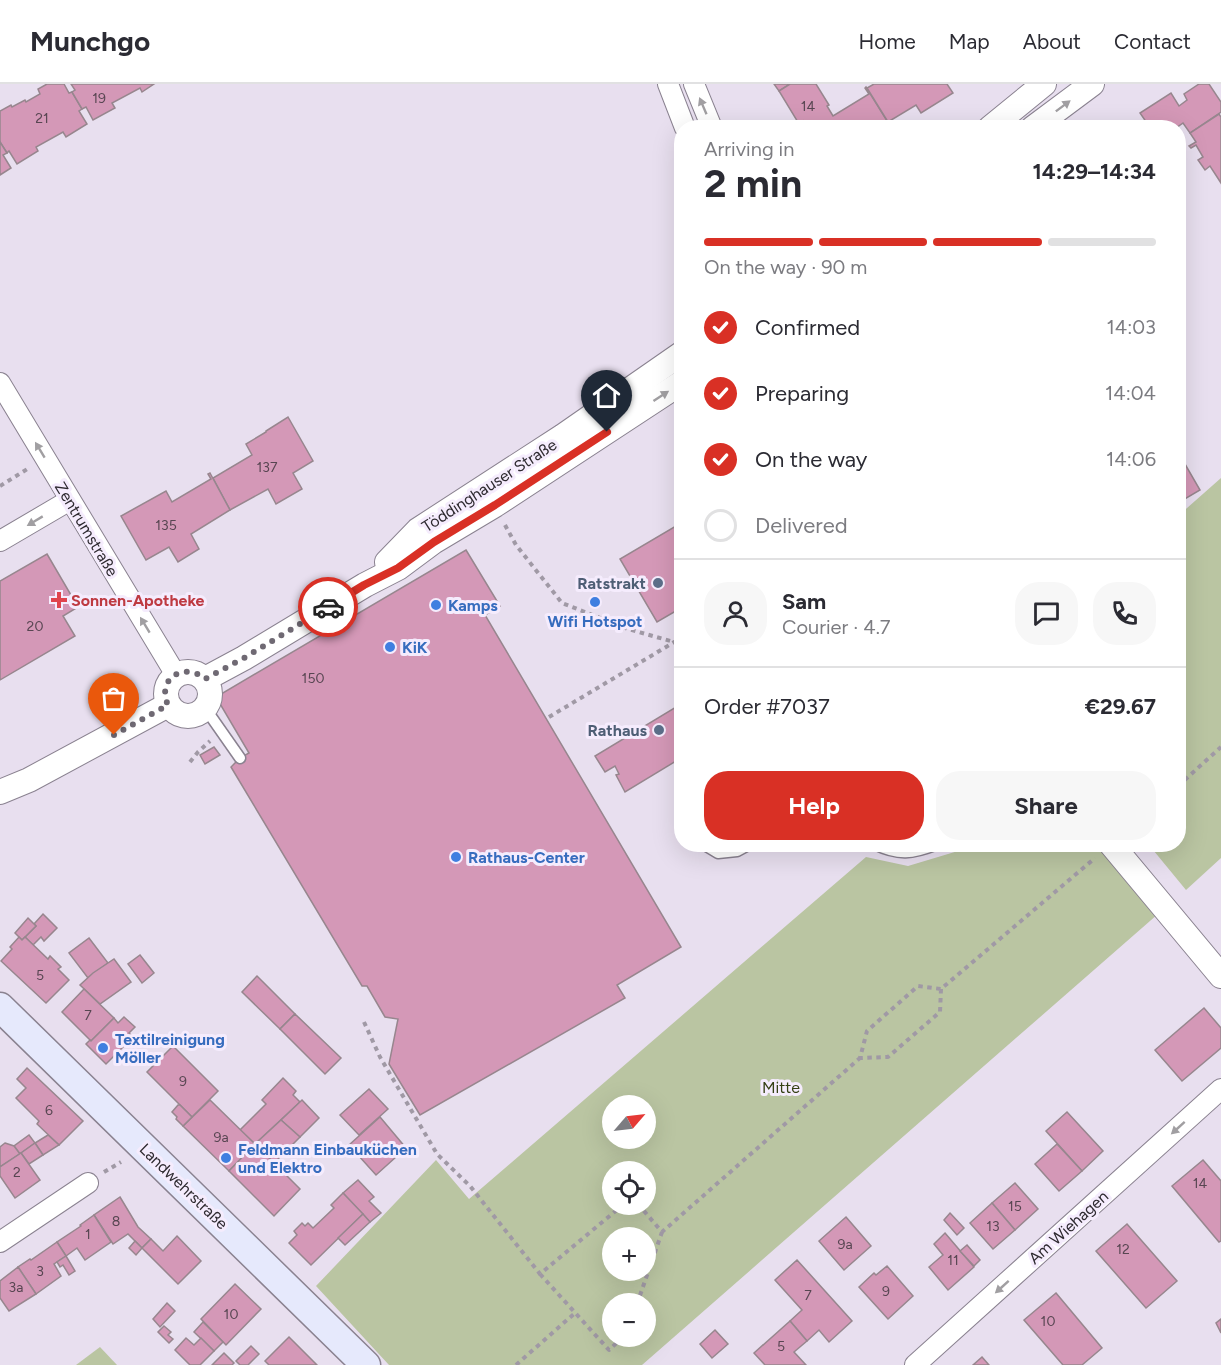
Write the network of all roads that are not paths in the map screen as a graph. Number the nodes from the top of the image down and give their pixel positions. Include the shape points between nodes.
1 (668, 84) edge
2 (694, 84) edge
3 (1044, 84) edge
4 (1092, 84) edge
5 (682, 120) edge
6 (709, 120) edge
7 (1000, 120) edge
8 (1044, 120) edge
9 (674, 359) edge
10 (2, 385) edge
11 (674, 387) edge
12 (70, 500) junction
13 (0, 541) edge
14 (364, 585) junction
15 (176, 675) junction
16 (205, 679) junction
17 (168, 705) junction
18 (205, 708) junction
19 (240, 758) dead end
20 (0, 792) edge
21 (1117, 852) edge
22 (1221, 976) edge
23 (0, 1007) edge
24 (1221, 1089) edge
25 (88, 1183) road end
26 (0, 1240) edge
27 (366, 1365) edge
28 (915, 1365) edge

1 - 5 street
6 -> 2 street
3 - 7 street
8 -> 4 street
9 - 14 street, Töddinghauser Straße via 418,530
12 -> 10 street, Zentrumstraße
14 -> 11 street, Töddinghauser Straße via 398,568
12 -> 13 street
15 -> 12 street, Zentrumstraße
14 - 16 street, Töddinghauser Straße
15 - 16 street via 188,671
15 - 17 street via 166,688
16 - 18 street via 210,694
17 - 18 street via 186,717
17 - 20 street
18 - 19 lane
21 - 22 street
23 - 27 main road, Landwehrstraße
24 -> 28 street, Am Wiehagen
25 - 26 street

